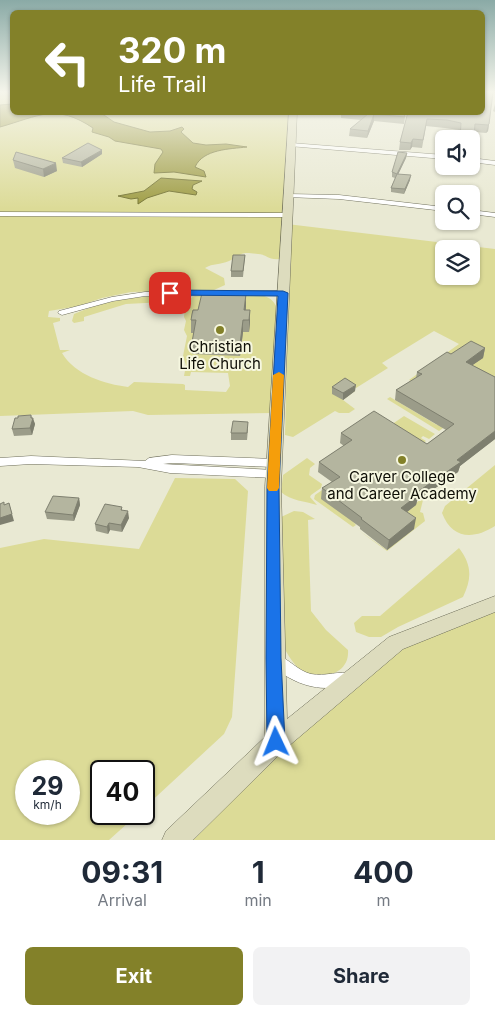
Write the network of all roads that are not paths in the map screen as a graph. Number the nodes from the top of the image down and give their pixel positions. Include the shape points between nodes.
1 (292, 131) edge
2 (291, 145) junction
3 (435, 157) edge
4 (480, 161) edge
5 (495, 163) edge
6 (288, 196) junction
7 (435, 208) edge
8 (480, 213) edge
9 (0, 214) edge
10 (287, 215) junction
11 (495, 215) edge
12 (283, 293) junction
13 (62, 313) dead end
14 (0, 462) edge
15 (274, 468) junction
16 (495, 604) edge
17 (274, 658) junction
18 (352, 679) junction
19 (276, 742) junction
20 (175, 840) edge

1 - 2 street
2 - 3 street
2 - 6 street
4 - 5 street
6 - 7 street via 339,197
6 - 10 street
8 - 11 street
9 - 10 street
10 - 12 street
12 - 13 street via 144,294 112,298
12 - 15 street
14 - 15 street via 138,463 170,469
15 - 17 street
16 - 18 street via 396,643
17 - 18 street via 296,676 321,684
17 - 19 street
18 - 19 street
19 - 20 street

